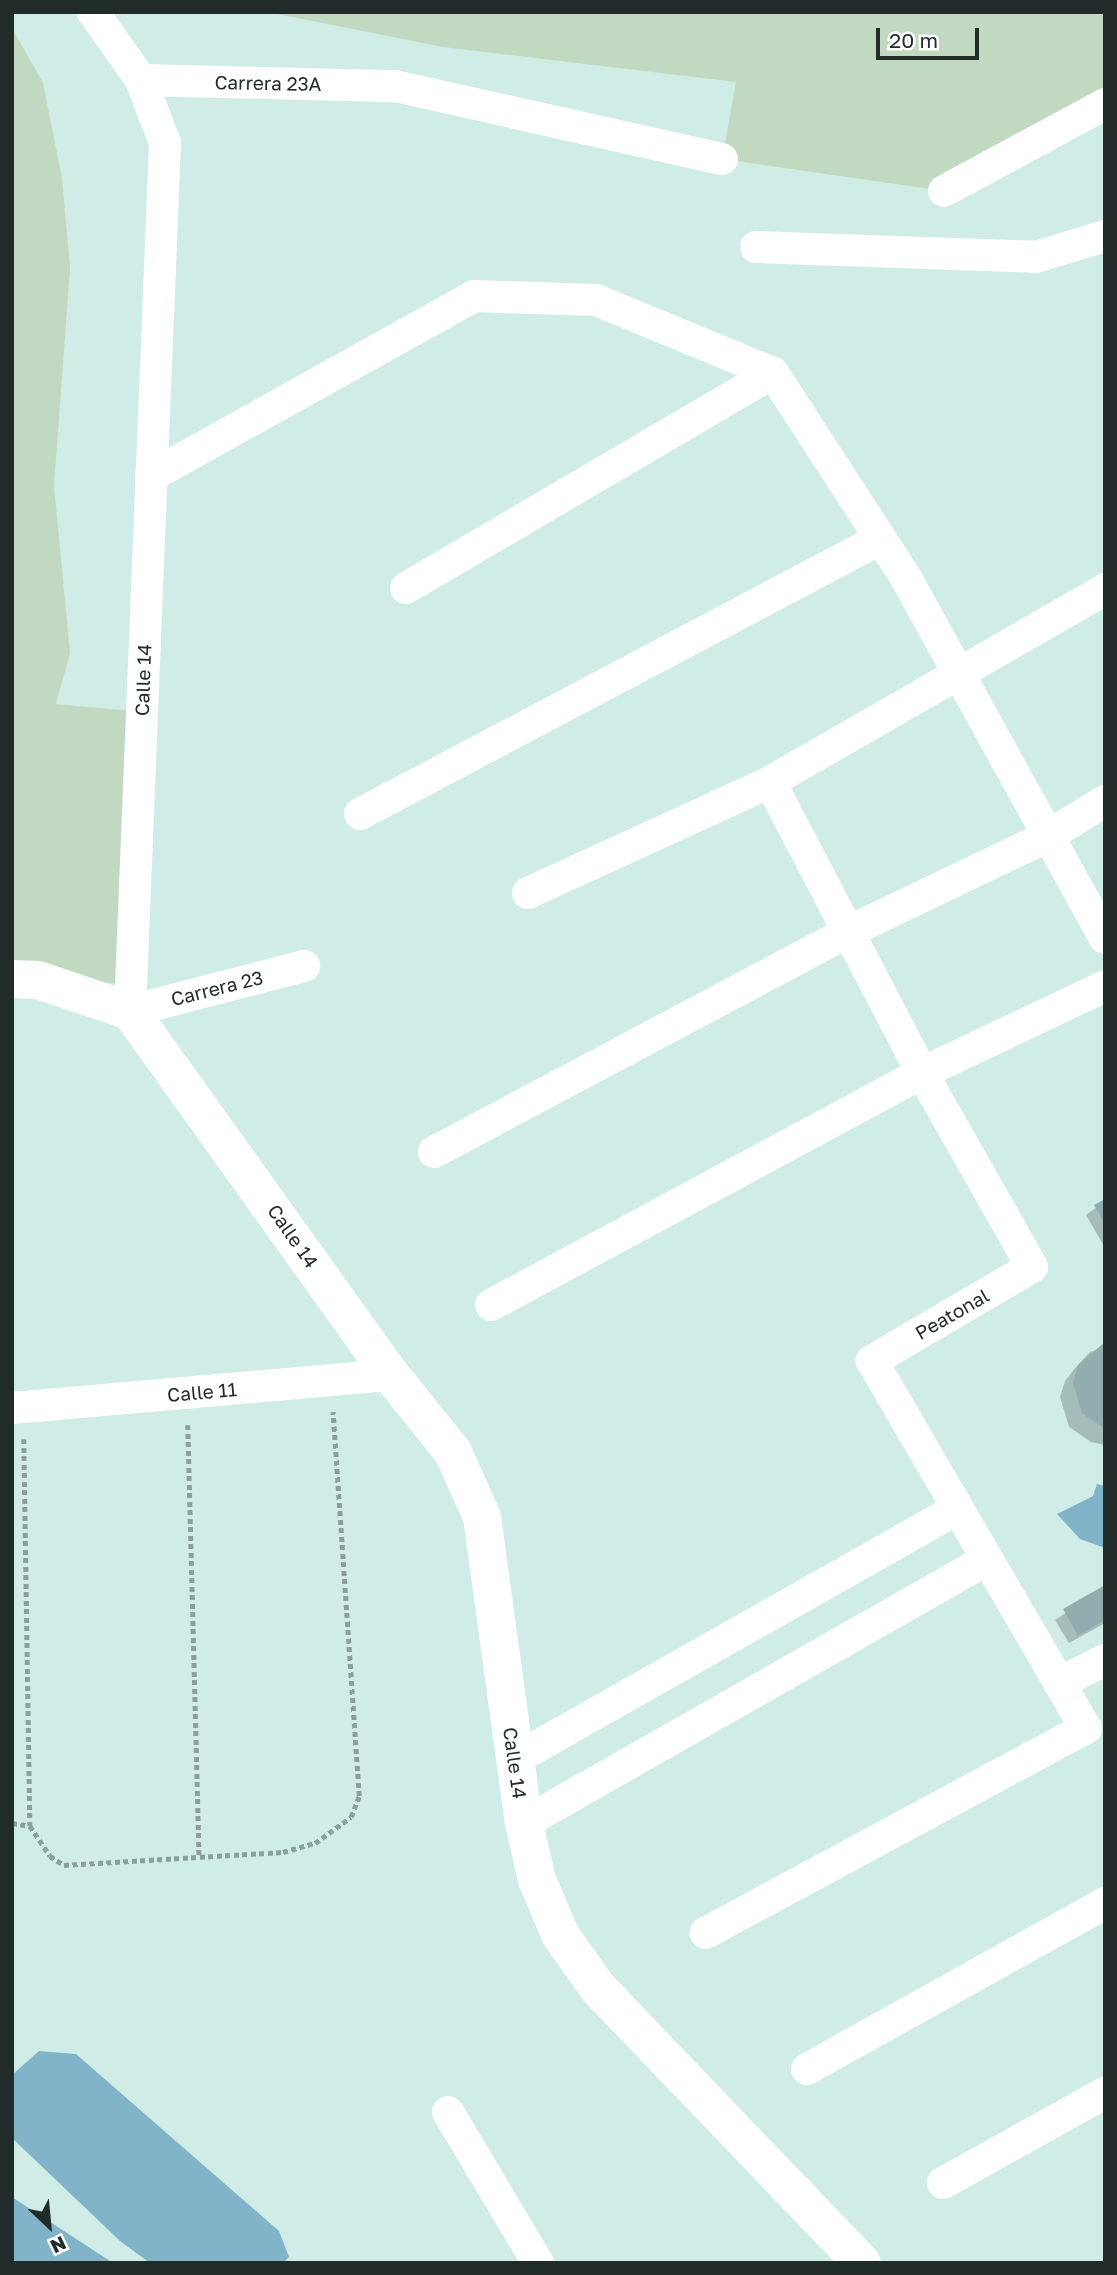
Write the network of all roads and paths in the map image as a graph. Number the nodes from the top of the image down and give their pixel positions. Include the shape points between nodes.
1 (93, 12) edge
2 (141, 80) junction
3 (1105, 104) edge
4 (722, 159) dead end
5 (944, 191) dead end
6 (1105, 236) edge
7 (756, 247) dead end
8 (773, 373) junction
9 (151, 476) junction
10 (880, 539) junction
11 (406, 588) dead end
12 (1105, 589) edge
13 (959, 675) junction
14 (770, 782) junction
15 (1105, 802) edge
16 (360, 814) dead end
17 (1048, 836) junction
18 (528, 893) dead end
19 (848, 932) junction
20 (1105, 938) edge
21 (304, 966) dead end
22 (12, 979) edge
23 (1105, 986) edge
24 (130, 1010) junction
25 (922, 1073) junction
26 (434, 1152) dead end
27 (491, 1305) dead end
28 (391, 1375) junction
29 (331, 1380) junction
30 (187, 1393) junction
31 (18, 1407) edge
32 (957, 1509) junction
33 (986, 1560) junction
34 (1105, 1660) edge
35 (1059, 1684) junction
36 (515, 1759) junction
37 (12, 1823) edge
38 (524, 1823) junction
39 (30, 1826) junction
40 (199, 1857) junction
41 (1105, 1903) edge
42 (706, 1933) dead end
43 (807, 2069) dead end
44 (1105, 2093) edge
45 (448, 2112) dead end
46 (943, 2183) dead end
47 (538, 2263) edge
48 (862, 2263) edge

1 - 2 street, Calle 14
2 - 4 street, Carrera 23A via 395,86
2 - 9 street, Calle 14 via 165,143
3 - 5 street
6 - 7 street via 1036,257
8 - 9 street via 596,300 474,296
8 - 10 street
8 - 11 street
9 - 24 street, Calle 14
10 - 13 street
10 - 16 street
12 - 13 street
13 - 14 street
13 - 17 street
14 - 18 street
14 - 19 street
15 - 17 street
17 - 19 street
17 - 20 street
19 - 25 street
19 - 26 street
21 - 24 street, Carrera 23
22 - 24 street via 38,980
23 - 25 street
24 - 28 street, Calle 14
25 - 27 street
25 - 32 street, Peatonal via 1032,1267 872,1361
28 - 29 street, Calle 11
28 - 36 street, Calle 14 via 453,1452 482,1517
29 - 30 street, Calle 11
29 - 40 path via 359,1796 351,1817 315,1843 283,1852
30 - 31 street, Calle 11
30 - 40 path
31 - 39 path
32 - 33 street
32 - 36 street
33 - 35 street
33 - 38 street
34 - 35 street
35 - 42 street via 1086,1728
36 - 38 street, Calle 14
37 - 39 path
38 - 48 street, Calle 14 via 537,1880 561,1936 598,1988
39 - 40 path via 50,1856 64,1865
41 - 43 street
44 - 46 street
45 - 47 street

